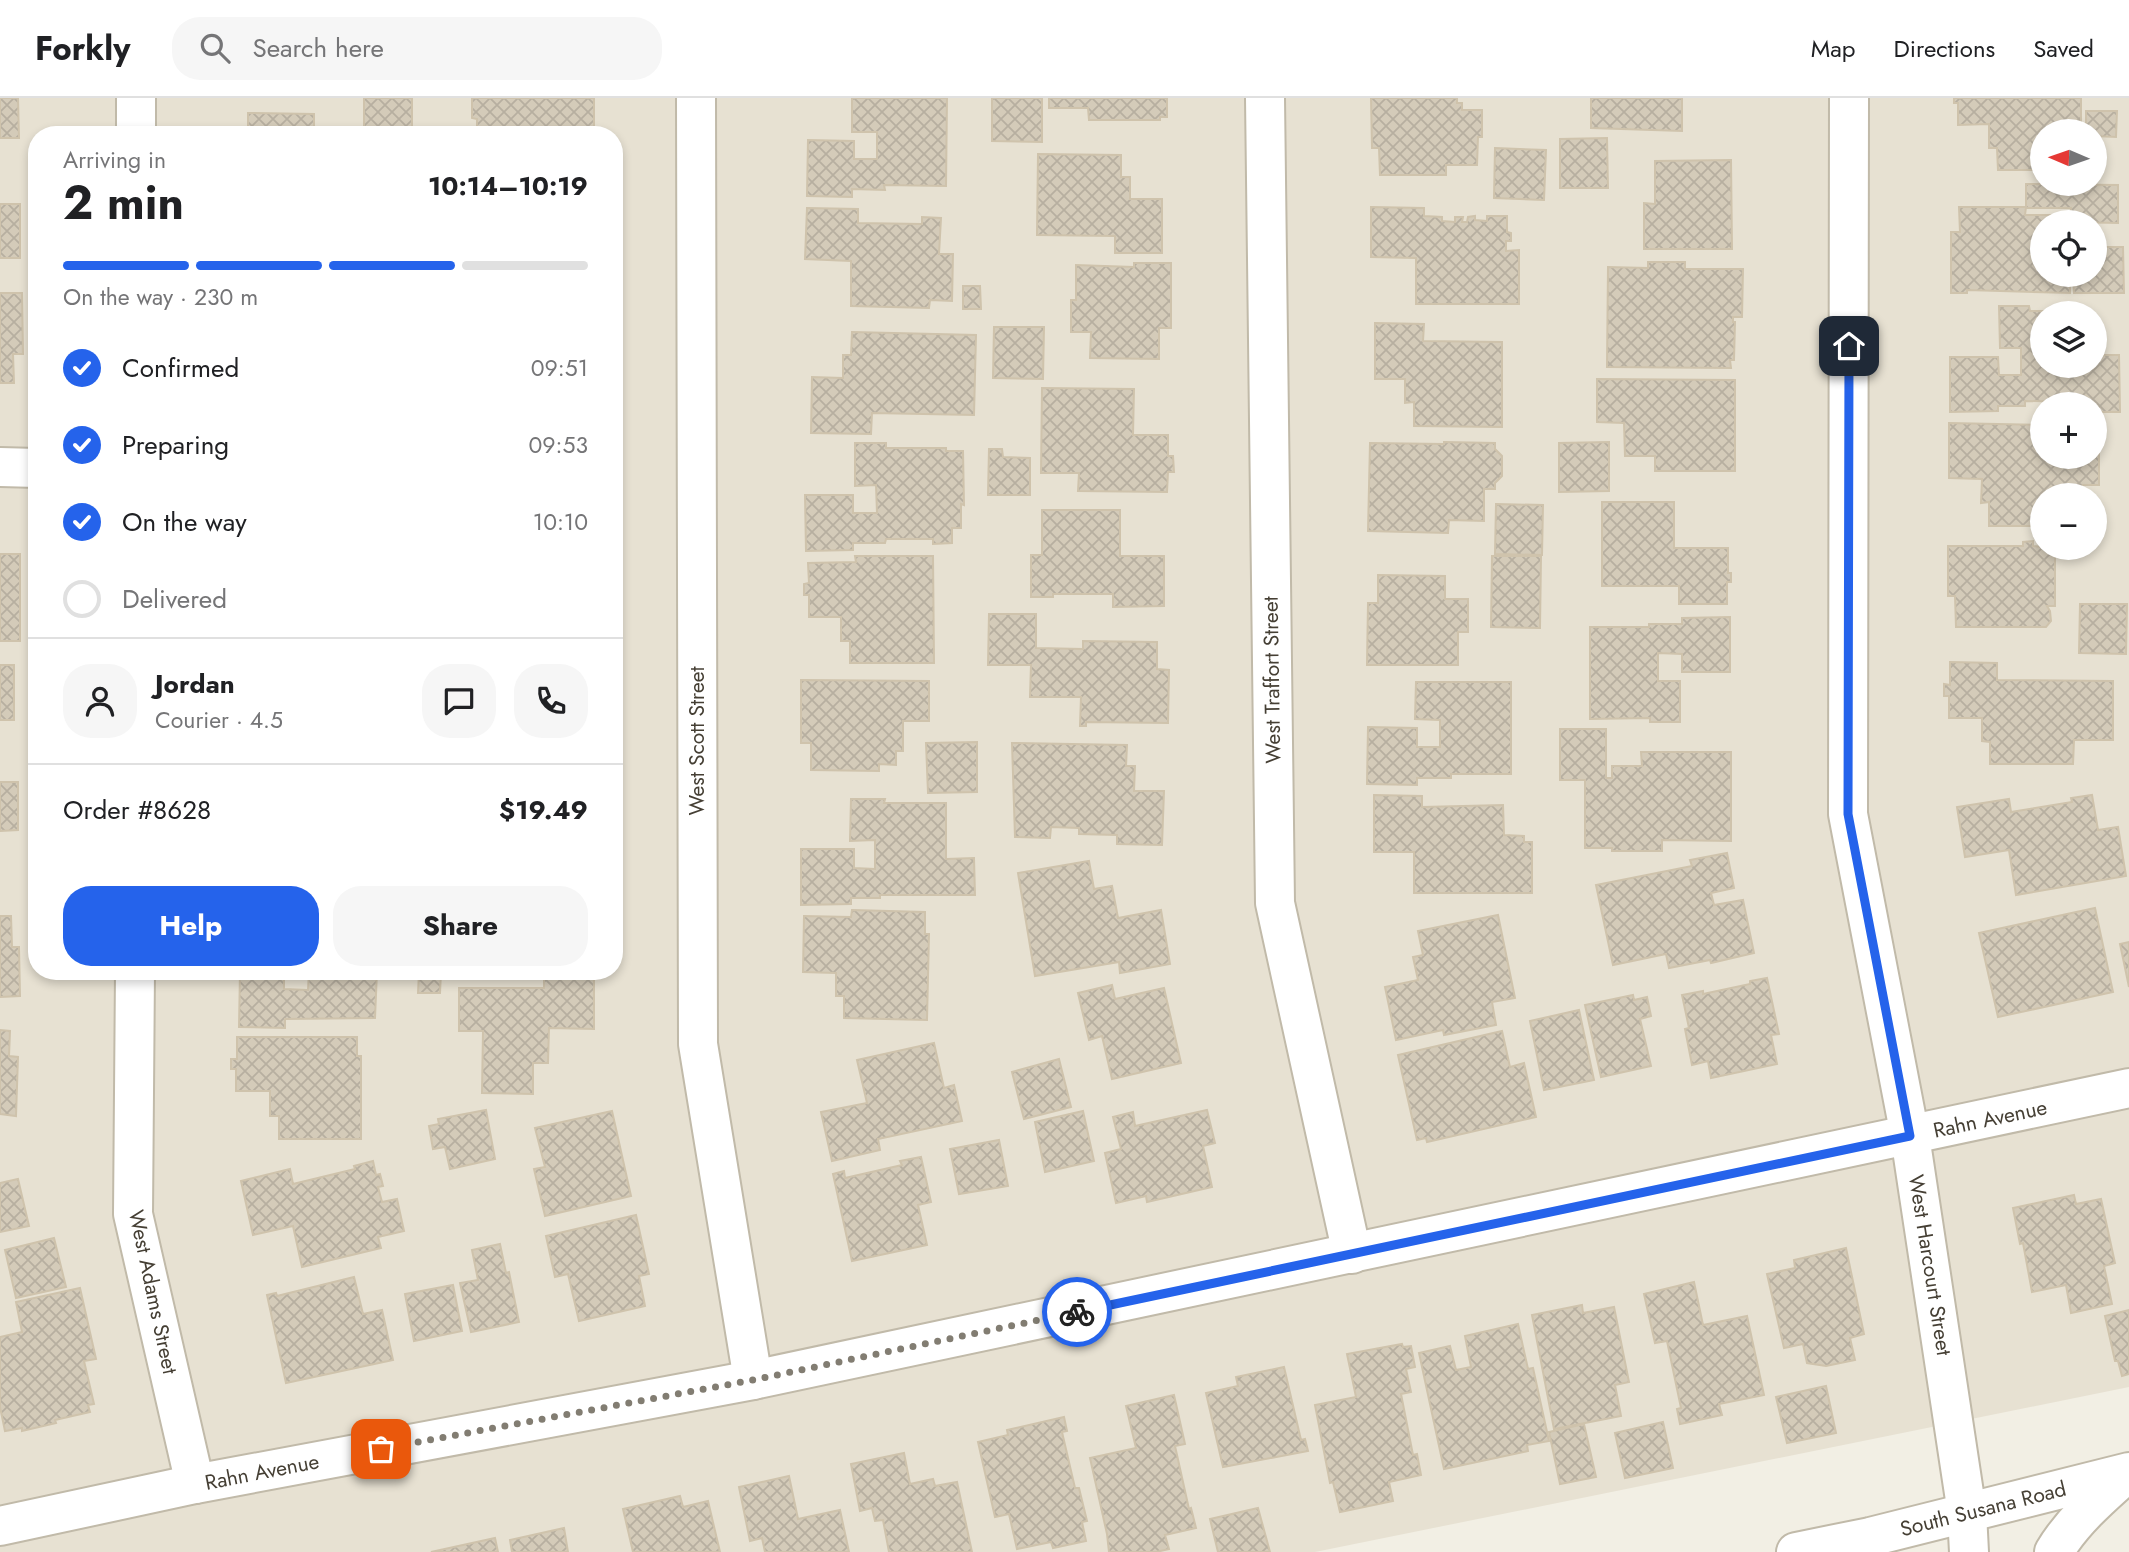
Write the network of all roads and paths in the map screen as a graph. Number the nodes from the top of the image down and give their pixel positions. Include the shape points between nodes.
1 (136, 98) edge
2 (696, 98) edge
3 (1265, 98) edge
4 (1849, 98) edge
5 (136, 126) edge
6 (0, 467) edge
7 (28, 468) edge
8 (135, 980) edge
9 (2129, 1088) edge
10 (1910, 1136) junction
11 (1352, 1254) junction
12 (753, 1380) junction
13 (2129, 1472) edge
14 (195, 1484) junction
15 (1967, 1513) junction
16 (0, 1526) edge
17 (1796, 1552) edge
18 (1969, 1552) edge
19 (2053, 1552) edge

1 - 5 street
2 - 12 street, West Scott Street via 698,1045
3 - 11 street, West Traffort Street via 1275,904
4 - 10 street, West Harcourt Street via 1848,814
6 - 7 street
8 - 14 street, West Adams Street via 133,1214
9 - 10 street, Rahn Avenue
10 - 11 street, Rahn Avenue
10 - 15 street, West Harcourt Street
11 - 12 street, Rahn Avenue
12 - 14 street, Rahn Avenue
13 - 15 street, South Susana Road
13 - 19 street via 2093,1503
14 - 16 street, Rahn Avenue
15 - 17 street, South Susana Road
15 - 18 street, West Harcourt Street

